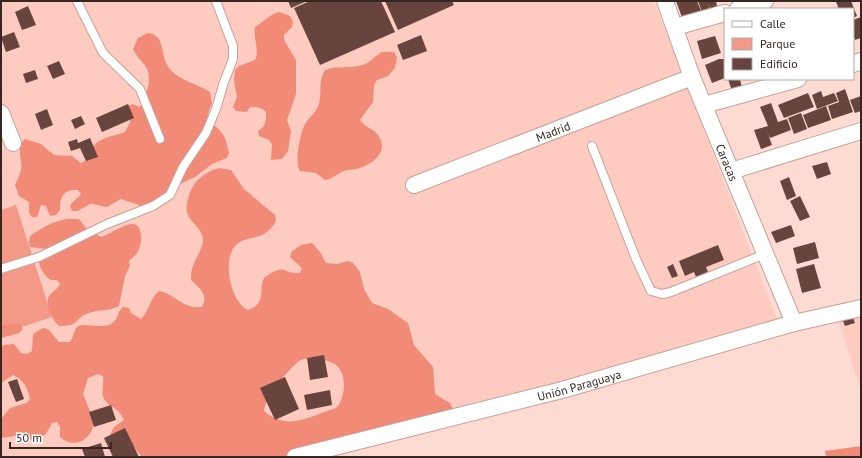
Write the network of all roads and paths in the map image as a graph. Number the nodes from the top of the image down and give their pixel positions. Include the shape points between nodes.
1 (77, 1) edge
2 (216, 1) edge
3 (665, 1) edge
4 (765, 1) edge
5 (741, 8) edge
6 (724, 13) edge
7 (675, 27) junction
8 (692, 77) junction
9 (794, 80) edge
10 (704, 105) junction
11 (1, 113) edge
12 (861, 131) edge
13 (160, 139) dead end
14 (13, 143) dead end
15 (592, 146) dead end
16 (731, 171) junction
17 (414, 185) dead end
18 (765, 254) junction
19 (1, 269) edge
20 (861, 308) edge
21 (794, 323) junction
22 (295, 457) edge

1 - 13 lane via 103,53 140,89
2 - 19 lane via 233,46 233,59 206,134 183,167 170,195 39,257
3 - 7 street, Caracas
4 - 5 street
6 - 7 street
7 - 8 street, Caracas
8 - 10 street, Caracas
8 - 17 street, Madrid
9 - 10 street
10 - 16 street, Caracas
11 - 14 street
12 - 16 street
15 - 18 lane via 651,291 662,294 671,292
16 - 18 street, Caracas
18 - 21 street, Caracas
20 - 21 street, Unión Paraguaya
21 - 22 street, Unión Paraguaya via 562,390

